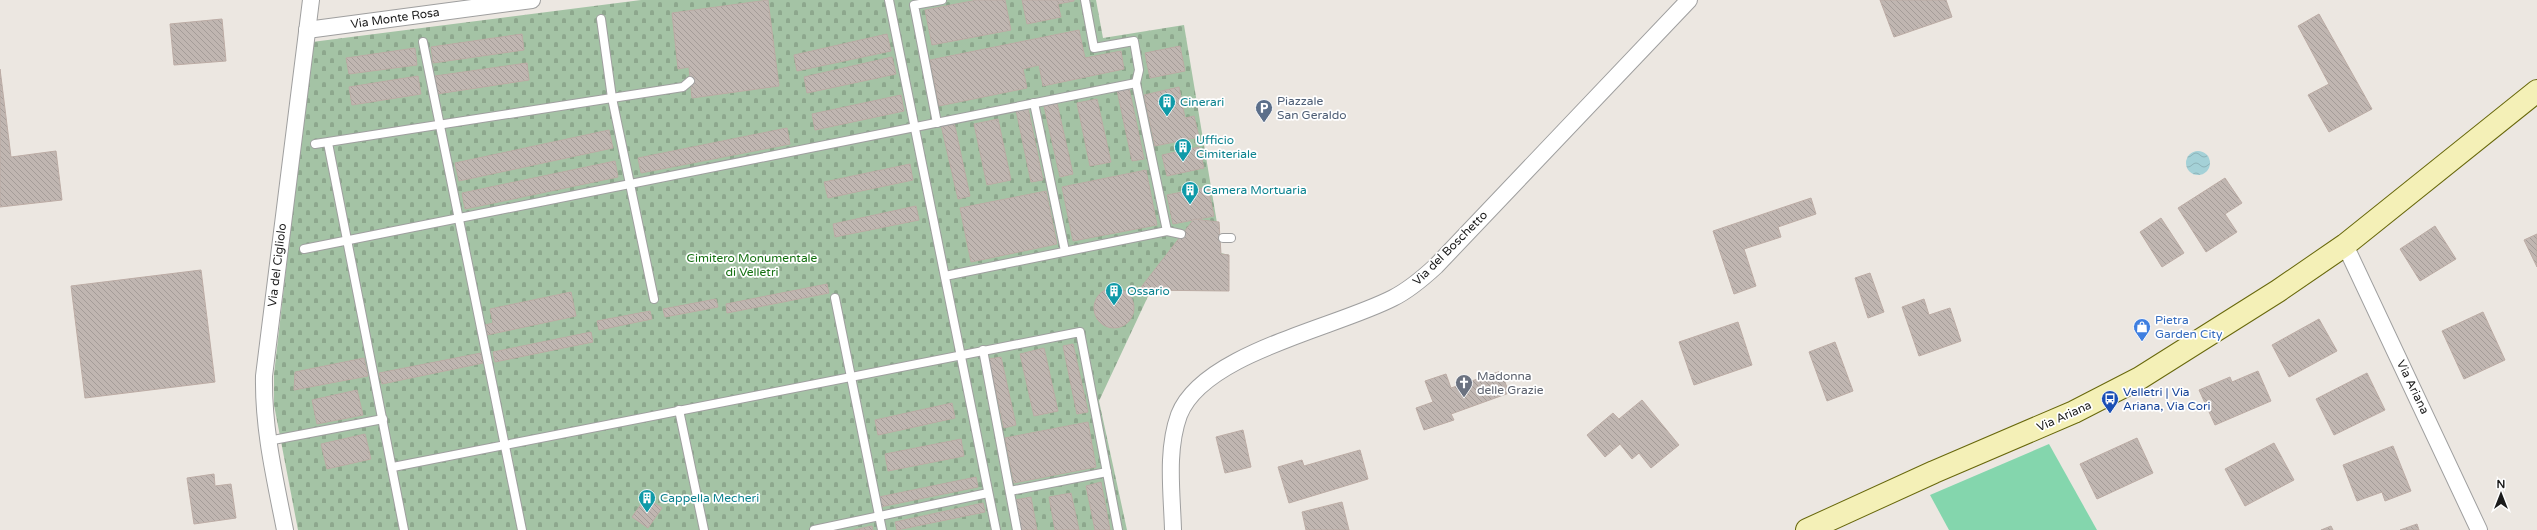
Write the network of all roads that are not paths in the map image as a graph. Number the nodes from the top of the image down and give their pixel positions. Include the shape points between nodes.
1 (311, 0) edge
2 (532, 0) edge
3 (889, 0) edge
4 (942, 0) edge
5 (1085, 0) edge
6 (1689, 0) edge
7 (601, 19) dead end
8 (307, 30) junction
9 (423, 42) dead end
10 (690, 82) dead end
11 (1136, 82) junction
12 (2537, 91) edge
13 (612, 98) junction
14 (1034, 103) junction
15 (937, 123) junction
16 (440, 126) junction
17 (915, 127) junction
18 (328, 143) junction
19 (314, 144) dead end
20 (630, 182) junction
21 (458, 217) junction
22 (1167, 231) junction
23 (1181, 234) dead end
24 (348, 240) junction
25 (2345, 245) junction
26 (304, 249) dead end
27 (1065, 251) junction
28 (945, 276) junction
29 (835, 298) dead end
30 (654, 299) dead end
31 (983, 350) junction
32 (960, 355) junction
33 (850, 377) junction
34 (679, 410) junction
35 (383, 419) junction
36 (268, 441) junction
37 (505, 445) junction
38 (393, 467) junction
39 (1107, 472) junction
40 (1010, 491) junction
41 (988, 493) junction
42 (879, 516) junction
43 (285, 530) edge
44 (404, 530) edge
45 (522, 530) edge
46 (704, 530) edge
47 (814, 530) edge
48 (882, 530) edge
49 (996, 530) edge
50 (1017, 530) edge
51 (1118, 530) edge
52 (1172, 530) edge
53 (1807, 530) edge
54 (2479, 530) edge

1 - 8 street, Via del Cigliolo
2 - 8 street, Via Monte Rosa
3 - 17 lane
4 - 15 lane via 914,5
5 - 11 lane via 1094,48 1134,41 1139,70
6 - 52 street, Via del Boschetto via 1436,266 1412,286 1380,304 1235,362 1201,384 1183,408 1174,436
7 - 13 lane
8 - 36 street, Via del Cigliolo via 266,357 264,398
9 - 16 lane
10 - 13 lane via 683,87
11 - 14 lane
11 - 22 lane
12 - 25 main road, Via Ariana
13 - 16 lane
13 - 20 lane
14 - 15 lane
14 - 27 lane
15 - 17 lane
16 - 18 lane
16 - 21 lane
17 - 20 lane
17 - 28 lane
18 - 19 lane
18 - 24 lane
20 - 21 lane
20 - 30 lane
21 - 24 lane
21 - 37 lane
22 - 23 lane
22 - 27 lane
24 - 26 lane
24 - 35 lane
25 - 53 main road, Via Ariana via 2210,335 2113,392 2074,412
25 - 54 street, Via Ariana
27 - 28 lane
28 - 32 lane
29 - 33 lane
31 - 32 lane
31 - 39 lane via 1080,332
31 - 40 lane
32 - 33 lane
32 - 41 lane
33 - 34 lane
33 - 42 lane
34 - 37 lane
34 - 46 lane
35 - 36 lane
35 - 38 lane
36 - 43 street, Via del Cigliolo
37 - 38 lane
37 - 45 lane
38 - 44 lane
39 - 40 lane
39 - 51 lane
40 - 50 lane
41 - 42 lane
41 - 49 lane
42 - 47 lane
42 - 48 lane

